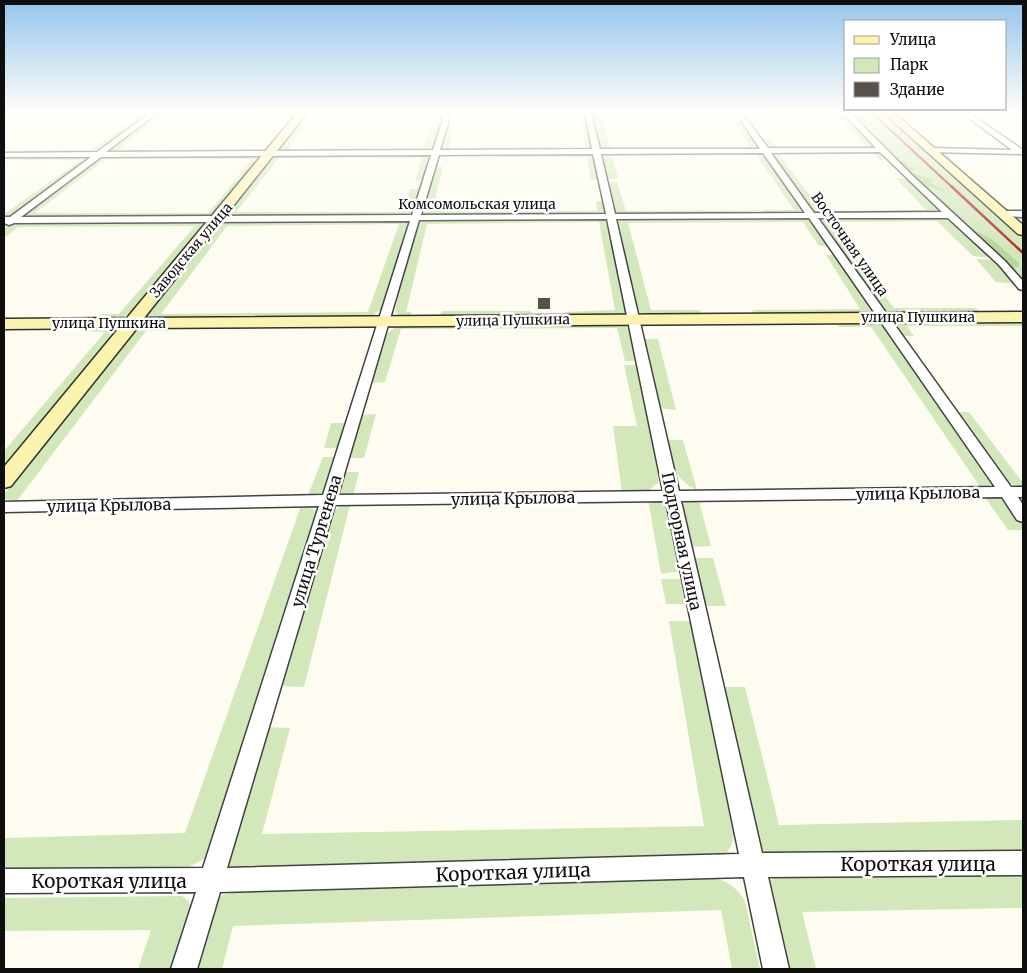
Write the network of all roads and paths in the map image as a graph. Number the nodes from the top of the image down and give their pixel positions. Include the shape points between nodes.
1 (93, 158) edge
2 (266, 158) edge
3 (434, 158) edge
4 (597, 158) edge
5 (771, 158) edge
6 (892, 158) edge
7 (941, 158) edge
8 (1004, 214) junction
9 (1023, 214) edge
10 (950, 215) junction
11 (812, 216) junction
12 (611, 217) junction
13 (415, 218) junction
14 (217, 219) junction
15 (6, 222) edge
16 (1023, 231) edge
17 (1023, 287) edge
18 (884, 317) junction
19 (1023, 317) edge
20 (633, 319) junction
21 (384, 321) junction
22 (131, 323) junction
23 (4, 324) edge
24 (4, 482) edge
25 (1006, 492) junction
26 (1023, 492) edge
27 (672, 496) junction
28 (329, 500) junction
29 (4, 507) edge
30 (1023, 516) edge
31 (1023, 863) edge
32 (753, 865) junction
33 (211, 880) junction
34 (4, 881) edge
35 (184, 969) edge
36 (776, 969) edge

1 - 15 street
2 - 14 main road, Заводская улица
3 - 13 street, улица Тургенева
4 - 12 street, Подгорная улица
5 - 11 street, Восточная улица
6 - 10 street
7 - 8 main road
8 - 9 street
8 - 16 main road
10 - 11 street, Комсомольская улица
10 - 17 street via 1002,262
11 - 12 street, Комсомольская улица
11 - 18 street, Восточная улица
12 - 13 street, Комсомольская улица
12 - 20 street, Подгорная улица
13 - 14 street, Комсомольская улица
13 - 21 street, улица Тургенева
14 - 15 street, Комсомольская улица
14 - 22 main road, Заводская улица
18 - 19 main road, улица Пушкина
18 - 20 main road, улица Пушкина
18 - 25 street, Восточная улица
20 - 21 main road, улица Пушкина
20 - 27 street, Подгорная улица
21 - 22 main road, улица Пушкина
21 - 28 street, улица Тургенева
22 - 23 main road, улица Пушкина
22 - 24 main road, Заводская улица
25 - 26 street, улица Крылова
25 - 27 street, улица Крылова
25 - 30 street, Восточная улица
27 - 28 street, улица Крылова
27 - 32 street, Подгорная улица
28 - 29 street, улица Крылова
28 - 33 street, улица Тургенева
31 - 32 street, Короткая улица
32 - 33 street, Короткая улица
32 - 36 street, Подгорная улица
33 - 34 street, Короткая улица
33 - 35 street, улица Тургенева

